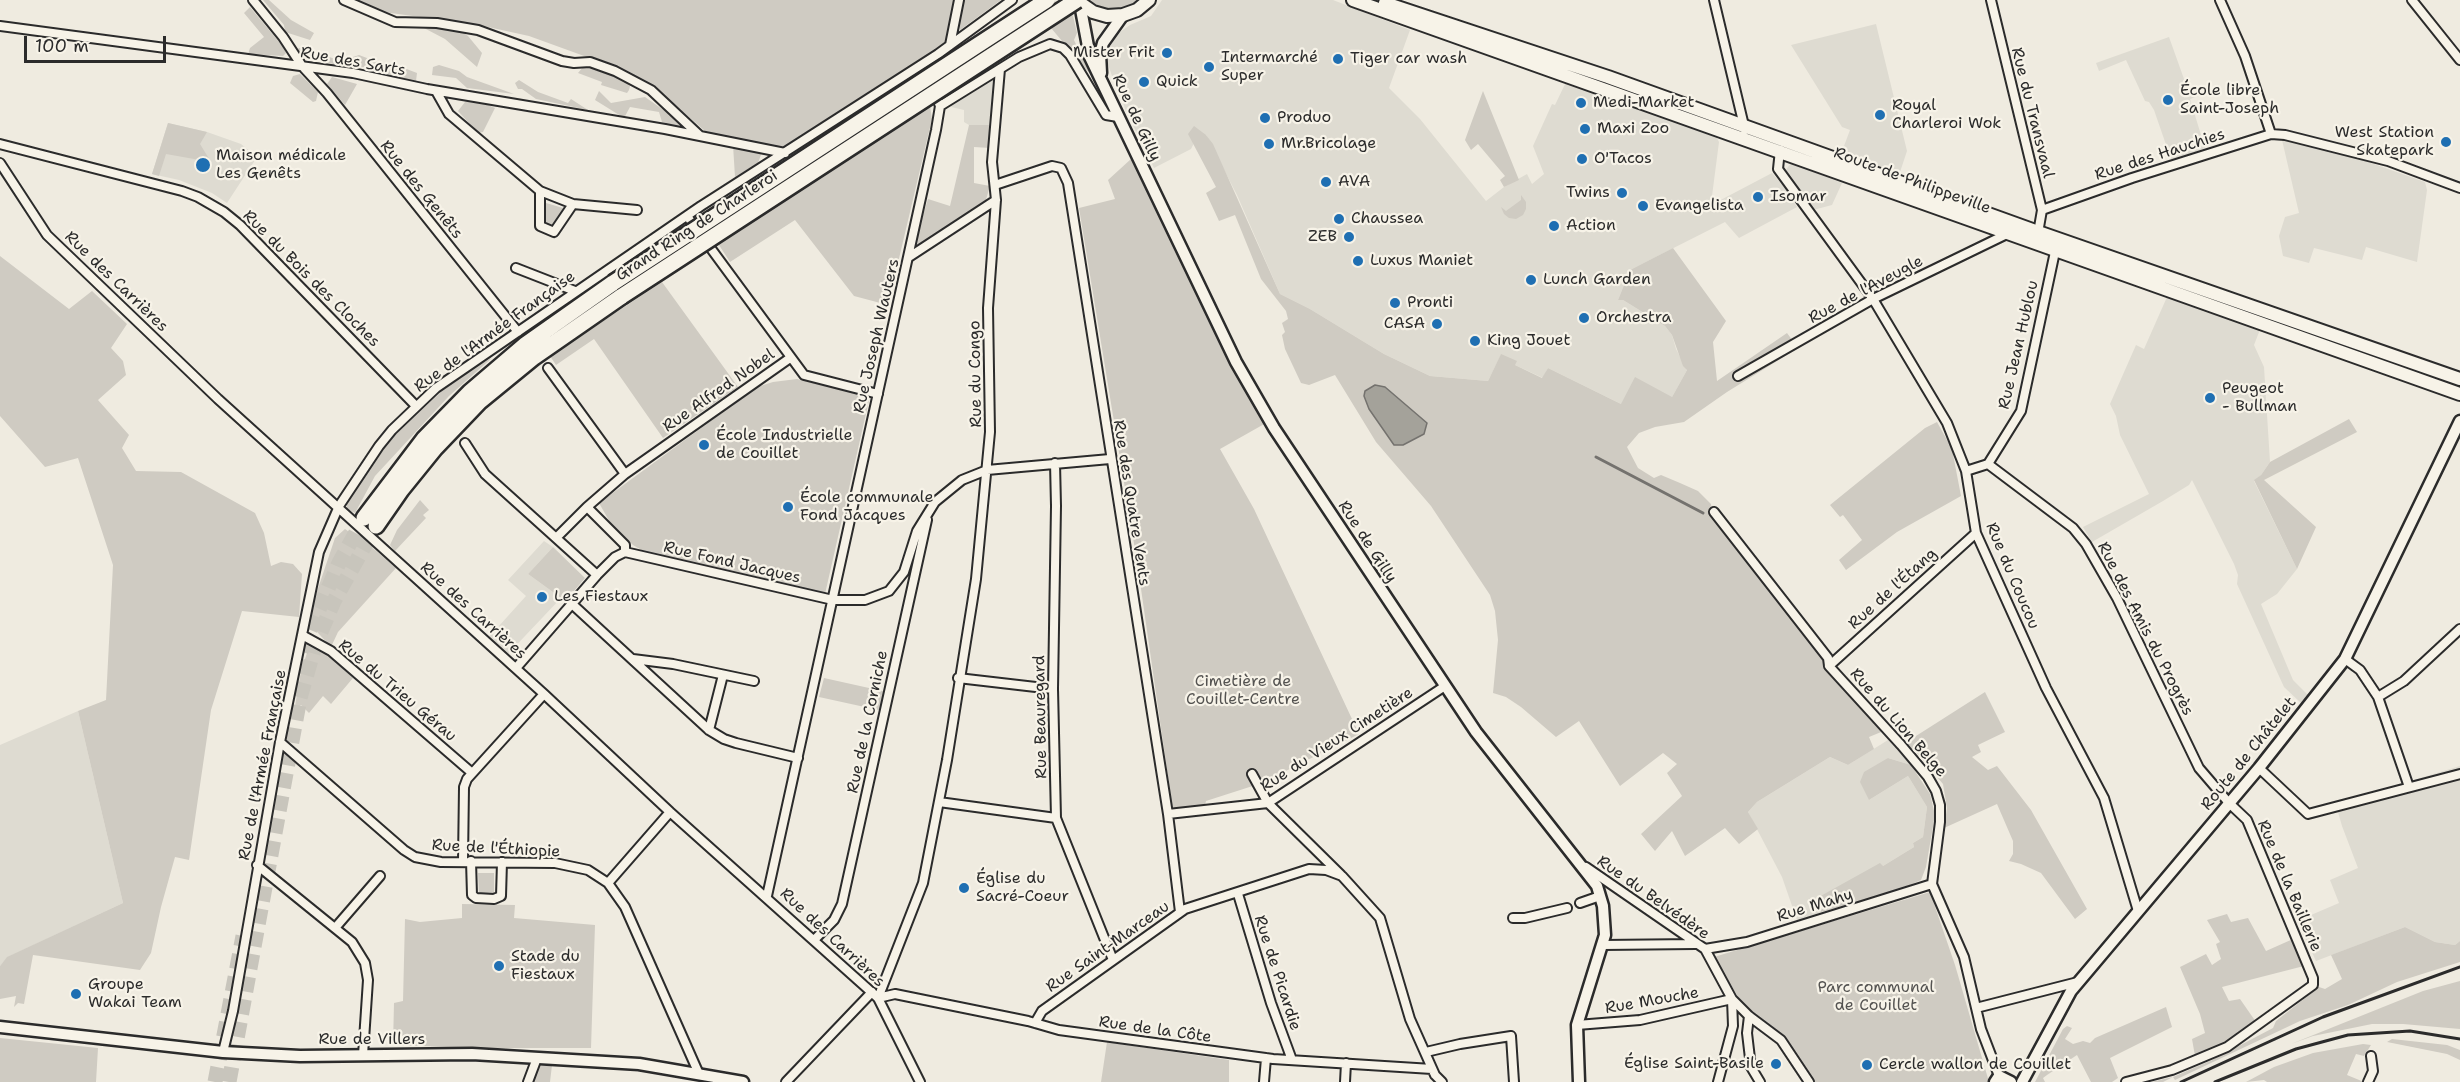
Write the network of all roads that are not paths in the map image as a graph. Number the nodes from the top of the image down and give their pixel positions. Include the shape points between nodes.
1 (253, 0) edge
2 (344, 0) edge
3 (959, 0) edge
4 (1012, 0) edge
5 (1047, 0) edge
6 (1149, 0) edge
7 (1353, 0) edge
8 (1377, 0) edge
9 (1714, 0) edge
10 (1991, 0) edge
11 (2220, 0) edge
12 (2412, 0) edge
13 (1078, 1) edge
14 (1123, 15) junction
15 (0, 26) edge
16 (950, 45) junction
17 (2460, 60) edge
18 (922, 65) junction
19 (302, 66) junction
20 (1000, 69) junction
21 (1101, 80) junction
22 (436, 91) junction
23 (940, 106) junction
24 (1118, 117) junction
25 (1745, 133) junction
26 (2271, 134) junction
27 (700, 136) junction
28 (0, 144) edge
29 (1781, 146) junction
30 (785, 153) junction
31 (0, 163) edge
32 (995, 185) junction
33 (2460, 188) edge
34 (540, 191) junction
35 (996, 200) junction
36 (573, 204) junction
37 (637, 210) dead end
38 (2042, 210) junction
39 (687, 216) junction
40 (2008, 233) junction
41 (2036, 238) junction
42 (2057, 245) junction
43 (909, 257) junction
44 (516, 268) dead end
45 (574, 291) junction
46 (1873, 299) junction
47 (518, 332) junction
48 (790, 358) junction
49 (548, 368) dead end
50 (1738, 376) dead end
51 (2460, 379) edge
52 (878, 394) junction
53 (2460, 394) edge
54 (416, 406) junction
55 (2460, 421) edge
56 (465, 443) dead end
57 (1110, 459) junction
58 (1055, 463) junction
59 (1988, 464) junction
60 (987, 470) junction
61 (1966, 471) junction
62 (625, 474) junction
63 (935, 502) junction
64 (339, 506) junction
65 (587, 507) junction
66 (1714, 512) dead end
67 (1976, 533) junction
68 (556, 538) junction
69 (625, 552) junction
70 (597, 575) junction
71 (833, 600) junction
72 (572, 604) junction
73 (2460, 628) edge
74 (302, 634) junction
75 (632, 658) junction
76 (2345, 659) junction
77 (1829, 666) junction
78 (516, 668) junction
79 (723, 675) junction
80 (958, 678) junction
81 (754, 681) dead end
82 (1444, 686) junction
83 (1053, 689) junction
84 (544, 694) junction
85 (2378, 697) junction
86 (709, 730) junction
87 (280, 742) junction
88 (798, 758) junction
89 (2259, 768) junction
90 (471, 772) junction
91 (1252, 774) dead end
92 (2460, 774) edge
93 (2409, 787) junction
94 (939, 802) junction
95 (1269, 803) junction
96 (2229, 803) junction
97 (670, 812) junction
98 (1168, 814) junction
99 (1056, 818) junction
100 (467, 861) junction
101 (502, 862) junction
102 (1579, 862) junction
103 (257, 866) junction
104 (380, 876) dead end
105 (1342, 876) junction
106 (608, 883) junction
107 (1932, 884) junction
108 (1238, 894) junction
109 (767, 896) junction
110 (1600, 896) junction
111 (1580, 903) dead end
112 (1567, 908) dead end
113 (2138, 911) junction
114 (1180, 912) junction
115 (1513, 918) dead end
116 (334, 928) junction
117 (814, 940) junction
118 (1697, 944) junction
119 (1603, 945) junction
120 (1705, 949) junction
121 (1113, 960) junction
122 (2079, 982) junction
123 (875, 995) junction
124 (1732, 999) junction
125 (1977, 1008) junction
126 (1749, 1016) junction
127 (1035, 1023) junction
128 (1577, 1025) junction
129 (0, 1027) edge
130 (223, 1052) junction
131 (1426, 1052) junction
132 (363, 1055) junction
133 (2371, 1056) dead end
134 (537, 1058) junction
135 (1266, 1058) junction
136 (1293, 1060) junction
137 (1346, 1063) junction
138 (1432, 1069) junction
139 (699, 1074) junction
140 (1997, 1079) edge
141 (528, 1082) edge
142 (743, 1082) edge
143 (786, 1082) edge
144 (920, 1082) edge
145 (1264, 1082) edge
146 (1345, 1082) edge
147 (1442, 1082) edge
148 (1514, 1082) edge
149 (1579, 1082) edge
150 (1718, 1082) edge
151 (1760, 1082) edge
152 (1809, 1082) edge
153 (2011, 1082) edge
154 (2022, 1082) edge
155 (2126, 1082) edge
156 (2368, 1082) edge

1 - 19 street, Rue des Genêts
2 - 27 street via 395,22 437,23 478,30 562,61 590,62 615,70 651,90
3 - 16 street
4 - 16 street, Rue de l'Armée Française
5 - 13 highway, Grand Ring de Charleroi, bridge via 613,283 525,345 470,392 424,439 370,522 479,402 534,357
6 - 14 main road
7 - 25 main road, Route de Philippeville
8 - 25 main road, Route de Philippeville via 1608,77
9 - 25 street
10 - 38 street, Rue du Transvaal
11 - 26 street
12 - 17 street
13 - 14 main road via 1093,12
13 - 21 main road, Rue de Gilly via 1090,57
14 - 21 main road via 1103,43
15 - 19 street, Rue des Sarts
16 - 18 street, Rue de l'Armée Française
18 - 23 street
18 - 30 street, Rue de l'Armée Française
19 - 22 street, Rue des Sarts
19 - 47 street, Rue des Genêts
20 - 23 street
20 - 24 street via 1050,44 1058,45 1070,55 1106,115
20 - 32 street, Rue du Congo via 992,162
21 - 24 main road, Rue de Gilly
22 - 27 street, Rue des Sarts
22 - 34 street via 449,114
23 - 43 street, Rue Joseph Wauters
24 - 82 main road, Rue de Gilly via 1242,372 1274,428
25 - 29 main road, Route de Philippeville
26 - 33 street, Rue des Hauchies via 2388,161
26 - 38 street, Rue des Hauchies
27 - 30 street, Rue des Sarts
28 - 54 street, Rue du Bois des Cloches via 182,191 224,212
29 - 40 main road, Route de Philippeville
29 - 41 main road, Route de Philippeville
29 - 46 street, Rue du Coucou via 1778,169
30 - 39 street, Rue de l'Armée Française
31 - 64 street, Rue des Carrières via 47,235 218,399
32 - 35 street, Rue du Congo
32 - 57 street, Rue des Quatre Vents via 1052,166 1061,168 1068,183
34 - 36 street
34 - 36 street via 540,226 554,232
35 - 43 street
35 - 60 street, Rue du Congo via 988,308
36 - 37 street
38 - 41 street, Rue du Transvaal
39 - 45 street, Rue de l'Armée Française
39 - 48 street
40 - 41 main road, Route de Philippeville
40 - 46 street, Rue de l'Aveugle
41 - 42 main road, Route de Philippeville
42 - 51 main road, Route de Philippeville
42 - 53 main road, Route de Philippeville
42 - 59 street, Rue Jean Hublou via 2021,411
43 - 52 street, Rue Joseph Wauters
44 - 45 street
45 - 47 street, Rue de l'Armée Française
46 - 50 street, Rue de l'Aveugle
46 - 61 street, Rue du Coucou via 1947,423
47 - 54 street, Rue de l'Armée Française
48 - 52 street, Rue Alfred Nobel via 804,375
48 - 62 street, Rue Alfred Nobel
49 - 62 street
52 - 71 street, Rue Joseph Wauters
54 - 64 street, Rue de l'Armée Française via 380,446
55 - 76 main road, Route de Châtelet
56 - 68 street via 485,474
57 - 58 street
57 - 98 street, Rue des Quatre Vents
58 - 60 street
58 - 83 street, Rue Beauregard
59 - 61 street
59 - 96 street, Rue des Amis du Progrès via 2073,528 2086,544 2117,598 2199,768
60 - 63 street via 962,480
60 - 80 street, Rue du Congo via 976,579
61 - 67 street, Rue du Coucou
62 - 65 street, Rue Alfred Nobel
63 - 71 street, Rue Fond Jacques via 917,531 904,572 889,591 865,600
63 - 117 street, Rue de la Corniche via 925,525 842,903 834,920
64 - 74 street, Rue de l'Armée Française via 319,552
64 - 78 street, Rue des Carrières
65 - 68 street, Rue Alfred Nobel
65 - 69 street via 625,545
66 - 77 street, Rue du Lion Belge via 1828,657
67 - 77 street, Rue de l'Étang
67 - 113 street, Rue du Coucou via 2046,688 2104,798
68 - 70 street
69 - 70 street
69 - 71 street, Rue Fond Jacques
70 - 72 street
71 - 88 street, Rue Joseph Wauters
72 - 75 street
72 - 78 street
73 - 85 street via 2404,681
74 - 87 street, Rue de l'Armée Française
74 - 90 street, Rue du Trieu Gérau via 331,651
75 - 79 street
75 - 86 street
76 - 85 street via 2360,670
76 - 89 main road, Route de Châtelet
77 - 107 street, Rue du Lion Belge via 1908,753 1936,791 1940,822
78 - 84 street, Rue des Carrières
79 - 81 street
79 - 86 street
80 - 83 street
80 - 94 street, Rue du Congo
82 - 95 street, Rue du Vieux Cimetière
82 - 102 main road, Rue de Gilly
83 - 99 street, Rue Beauregard
84 - 90 street
84 - 97 street, Rue des Carrières
85 - 93 street
86 - 88 street via 736,743
87 - 100 street, Rue de l'Éthiopie via 415,857
87 - 103 street, Rue de l'Armée Française
88 - 109 street, Rue Joseph Wauters
89 - 93 street via 2308,814
89 - 96 main road, Route de Châtelet
90 - 100 street via 464,787
91 - 95 street
92 - 93 street
94 - 99 street
94 - 123 street, Rue du Congo via 923,883
95 - 98 street, Rue du Vieux Cimetière
95 - 105 street
96 - 113 main road, Route de Châtelet
96 - 155 street, Rue de la Baillerie via 2247,820 2313,985 2227,1047 2172,1070
97 - 106 street
97 - 109 street, Rue des Carrières
98 - 114 street, Rue des Quatre Vents
99 - 121 street, Rue Beauregard
100 - 101 street, Rue de l'Éthiopie
100 - 101 street via 472,895 494,899 501,896
101 - 106 street, Rue de l'Éthiopie via 555,863 588,870
102 - 110 main road, Rue de Gilly
102 - 118 street, Rue du Belvédère
103 - 116 street
103 - 130 street, Rue de l'Armée Française
104 - 116 street
105 - 108 street, Rue Saint-Marceau via 1309,869
105 - 131 street via 1380,918 1410,1019
106 - 139 street, Rue de l'Éthiopie via 625,907
107 - 120 street, Rue Mahy via 1747,942
107 - 125 street via 1964,957
108 - 114 street, Rue Saint-Marceau
108 - 136 street, Rue de Picardie
109 - 117 street, Rue des Carrières
110 - 111 street
110 - 119 main road, Rue de Gilly
112 - 115 street
113 - 122 main road, Route de Châtelet
114 - 121 street, Rue Saint-Marceau
116 - 132 street via 352,942 365,963 368,980
117 - 123 street, Rue des Carrières
118 - 119 street
118 - 120 street, Rue du Belvédère
119 - 128 main road, Rue de Gilly
120 - 124 street, Rue du Belvédère
121 - 127 street, Rue Saint-Marceau via 1042,1011
122 - 125 street
122 - 154 main road, Route de Châtelet
123 - 127 street, Rue de la Côte via 895,994
123 - 143 street
123 - 144 street, Rue des Carrières
124 - 126 street, Rue du Belvédère
124 - 128 street, Rue Mouche via 1640,1020
124 - 150 street via 1733,1026
125 - 140 street
126 - 151 street via 1751,1067
126 - 152 street, Rue du Belvédère via 1781,1040
127 - 135 street, Rue de la Côte via 1059,1030
128 - 149 main road, Rue de Gilly
129 - 130 main road, Rue de Villers
130 - 132 main road, Rue de Villers
131 - 138 street
131 - 148 street via 1511,1036
132 - 134 main road, Rue de Villers
133 - 156 street via 2373,1071
134 - 139 main road, Rue de Villers via 639,1064
134 - 141 street
135 - 136 street, Rue de la Côte
135 - 145 street
136 - 137 street, Rue de la Côte
137 - 138 street, Rue de la Côte
137 - 146 street
138 - 147 street
139 - 142 main road, Rue de Villers
140 - 153 main road

